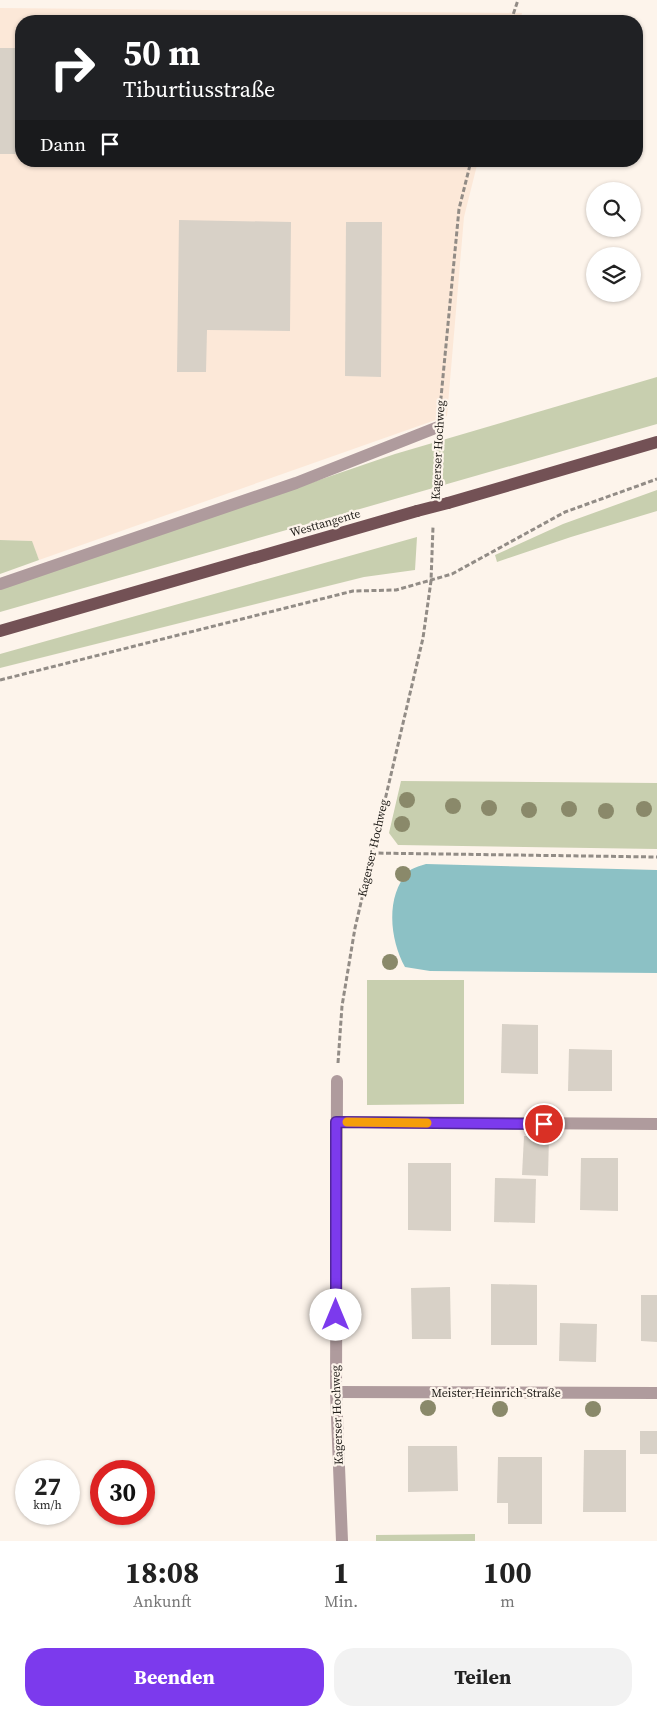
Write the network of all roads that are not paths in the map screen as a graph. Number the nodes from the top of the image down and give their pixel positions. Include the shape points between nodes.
1 (438, 427) road end
2 (657, 442) edge
3 (0, 584) edge
4 (0, 631) edge
5 (337, 1082) road end
6 (336, 1122) junction
7 (657, 1124) edge
8 (336, 1392) junction
9 (657, 1393) edge
10 (342, 1541) edge

1 - 3 street via 296,483
2 - 4 main road, Westtangente, bridge
5 - 6 street, Kagerser Hochweg
6 - 7 street
6 - 8 street, Kagerser Hochweg
8 - 9 street, Meister-Heinrich-Straße
8 - 10 street, Kagerser Hochweg

